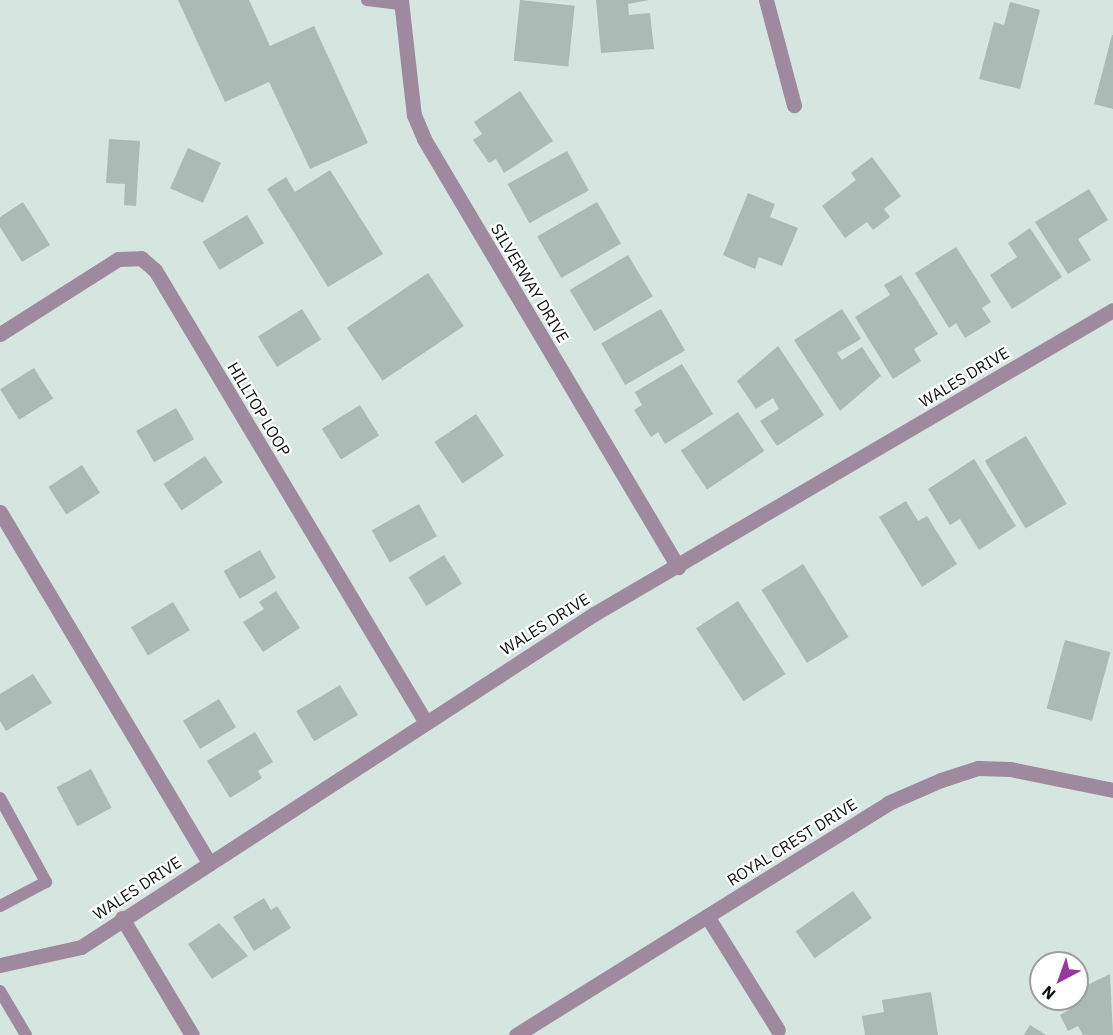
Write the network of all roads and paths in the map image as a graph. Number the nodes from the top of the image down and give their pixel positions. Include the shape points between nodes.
1 (367, 0) edge
2 (766, 0) edge
3 (401, 2) edge
4 (794, 105) dead end
5 (1113, 310) edge
6 (0, 334) edge
7 (0, 512) edge
8 (678, 567) junction
9 (425, 722) junction
10 (1113, 790) edge
11 (0, 798) edge
12 (209, 863) junction
13 (0, 906) edge
14 (707, 916) junction
15 (122, 918) junction
16 (0, 965) edge
17 (0, 991) edge
18 (778, 1030) dead end
19 (26, 1035) edge
20 (192, 1035) edge
21 (516, 1035) edge

1 - 3 lane
2 - 4 street
3 - 8 street, SILVERWAY DRIVE via 414,116 424,139
5 - 8 street, WALES DRIVE
6 - 9 street, HILLTOP LOOP via 118,259 141,258 155,270
7 - 12 street
8 - 9 street, WALES DRIVE
9 - 12 street, WALES DRIVE
10 - 14 street, ROYAL CREST DRIVE via 1050,773 978,768 888,803
11 - 13 lane via 46,882
12 - 15 street, WALES DRIVE
14 - 18 street
14 - 21 street, ROYAL CREST DRIVE
15 - 16 street, WALES DRIVE via 81,946
15 - 20 street
17 - 19 lane

